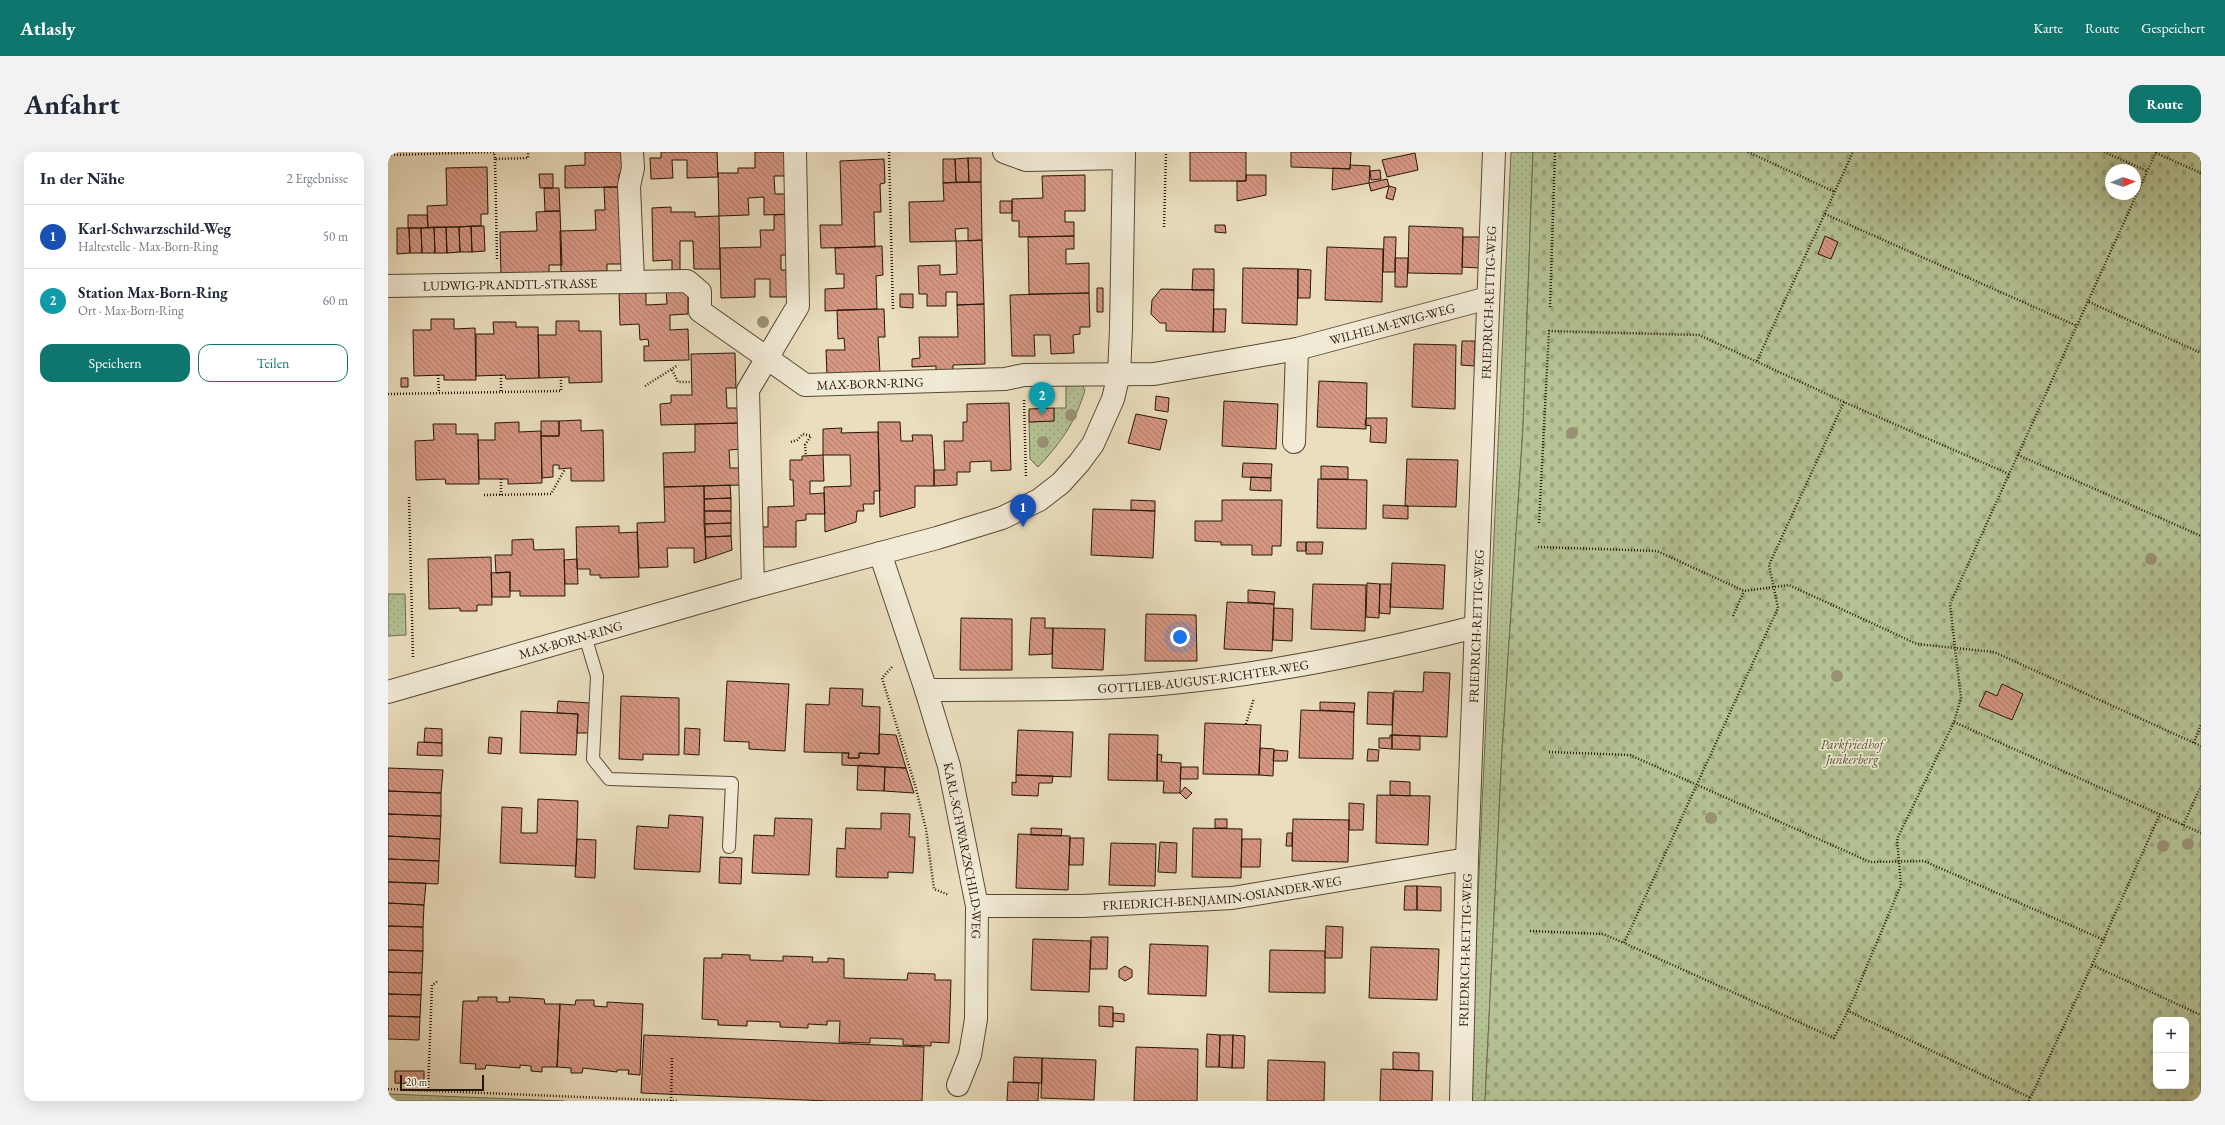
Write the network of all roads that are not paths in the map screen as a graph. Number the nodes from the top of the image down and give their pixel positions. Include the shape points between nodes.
1 (632, 152) edge
2 (795, 152) edge
3 (1004, 152) edge
4 (1494, 152) edge
5 (1124, 155) edge
6 (633, 281) junction
7 (388, 286) edge
8 (1488, 298) junction
9 (1297, 349) junction
10 (767, 358) junction
11 (1119, 374) junction
12 (1294, 442) dead end
13 (880, 553) junction
14 (753, 587) junction
15 (1475, 627) junction
16 (585, 636) junction
17 (926, 690) junction
18 (388, 692) edge
19 (729, 847) dead end
20 (1467, 859) junction
21 (977, 906) junction
22 (958, 1085) dead end
23 (1461, 1101) edge

1 - 6 street via 630,186
2 - 10 street via 798,306
3 - 5 street, MAX-BORN-RING via 1026,160
4 - 8 street, FRIEDRICH-RETTIG-WEG
5 - 11 street, MAX-BORN-RING
6 - 7 street, LUDWIG-PRANDTL-STRASSE
6 - 10 street, LUDWIG-PRANDTL-STRASSE via 687,281 700,292 700,312
8 - 9 street, WILHELM-EWIG-WEG
8 - 15 street, FRIEDRICH-RETTIG-WEG
9 - 11 street, WILHELM-EWIG-WEG via 1154,374
9 - 12 street
10 - 11 street, MAX-BORN-RING via 805,385
10 - 14 street via 748,390
11 - 13 street, MAX-BORN-RING via 1113,399 1093,444 1061,483 1039,500 1002,518
13 - 14 street, MAX-BORN-RING
13 - 17 street, KARL-SCHWARZSCHILD-WEG
14 - 16 street, MAX-BORN-RING
15 - 17 street, GOTTLIEB-AUGUST-RICHTER-WEG via 1367,652 1252,673 1171,683 1080,689
15 - 20 street, FRIEDRICH-RETTIG-WEG
16 - 18 street, MAX-BORN-RING
16 - 19 lane via 597,676 593,759 609,779 732,783
17 - 21 street, KARL-SCHWARZSCHILD-WEG via 949,766
20 - 21 street, FRIEDRICH-BENJAMIN-OSIANDER-WEG via 1232,898 1083,906
20 - 23 street, FRIEDRICH-RETTIG-WEG
21 - 22 street, KARL-SCHWARZSCHILD-WEG via 976,1019 970,1055

